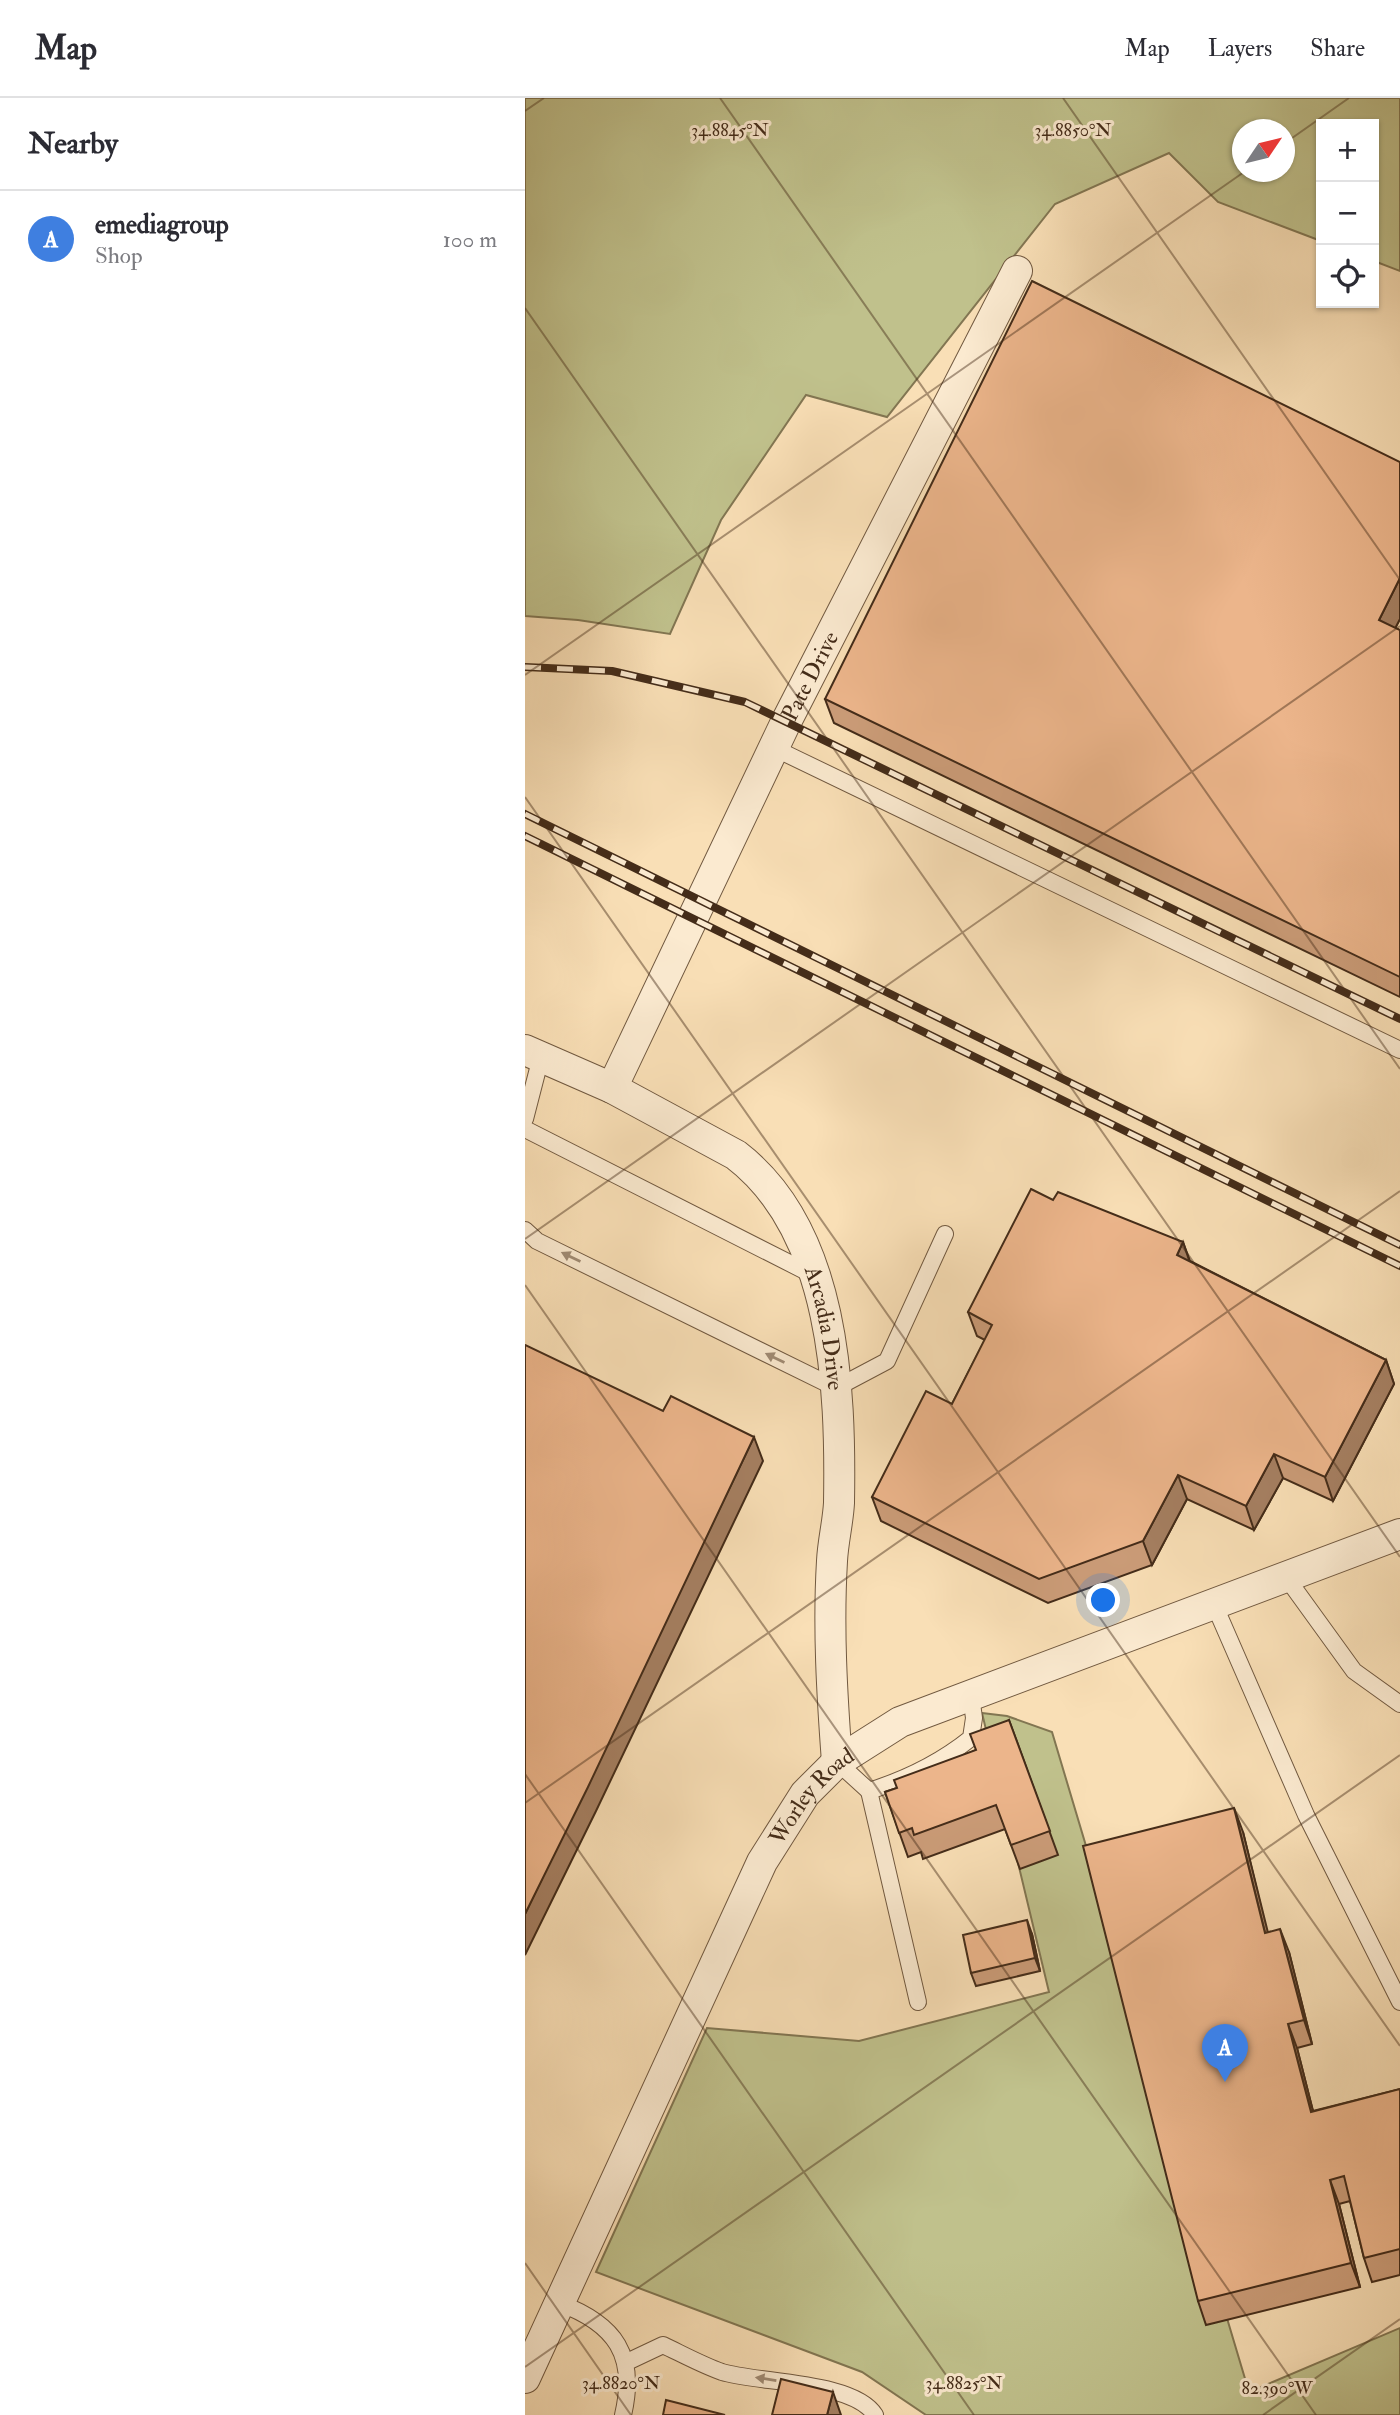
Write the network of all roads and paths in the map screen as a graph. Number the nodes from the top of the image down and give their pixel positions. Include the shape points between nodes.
1 (1017, 271) dead end
2 (774, 748) junction
3 (1400, 1050) edge
4 (533, 1053) edge
5 (612, 1088) junction
6 (525, 1119) edge
7 (525, 1129) edge
8 (945, 1234) dead end
9 (531, 1235) edge
10 (813, 1276) junction
11 (836, 1388) junction
12 (1400, 1534) edge
13 (1286, 1577) junction
14 (1214, 1604) junction
15 (971, 1696) junction
16 (1400, 1704) edge
17 (837, 1762) junction
18 (869, 1791) junction
19 (918, 2002) dead end
20 (1400, 2002) edge
21 (559, 2303) junction
22 (627, 2362) junction
23 (525, 2378) edge
24 (623, 2415) edge
25 (874, 2415) edge

1 - 2 street, Pate Drive
2 - 3 lane
2 - 5 street, Pate Drive
4 - 5 street, Arcadia Drive
4 - 6 lane
5 - 10 street, Arcadia Drive via 754,1168 783,1202 800,1234
7 - 10 lane
8 - 11 lane via 887,1361
11 -> 9 lane
10 - 11 street, Arcadia Drive
11 - 17 street, Arcadia Drive via 839,1506 832,1559 830,1669
12 - 13 street, Worley Road
13 - 14 street, Worley Road
13 - 16 lane via 1354,1671
14 - 15 street, Worley Road
14 - 20 lane via 1306,1815
15 - 17 street, Worley Road via 901,1722
15 - 18 lane via 971,1738 946,1758
17 - 18 lane
17 - 21 street, Worley Road via 805,1794 762,1862
18 - 19 lane
21 - 22 lane via 588,2314 605,2328
21 - 23 street, Worley Road
22 - 24 lane via 629,2391
25 -> 22 lane via 841,2393 723,2372 663,2345

